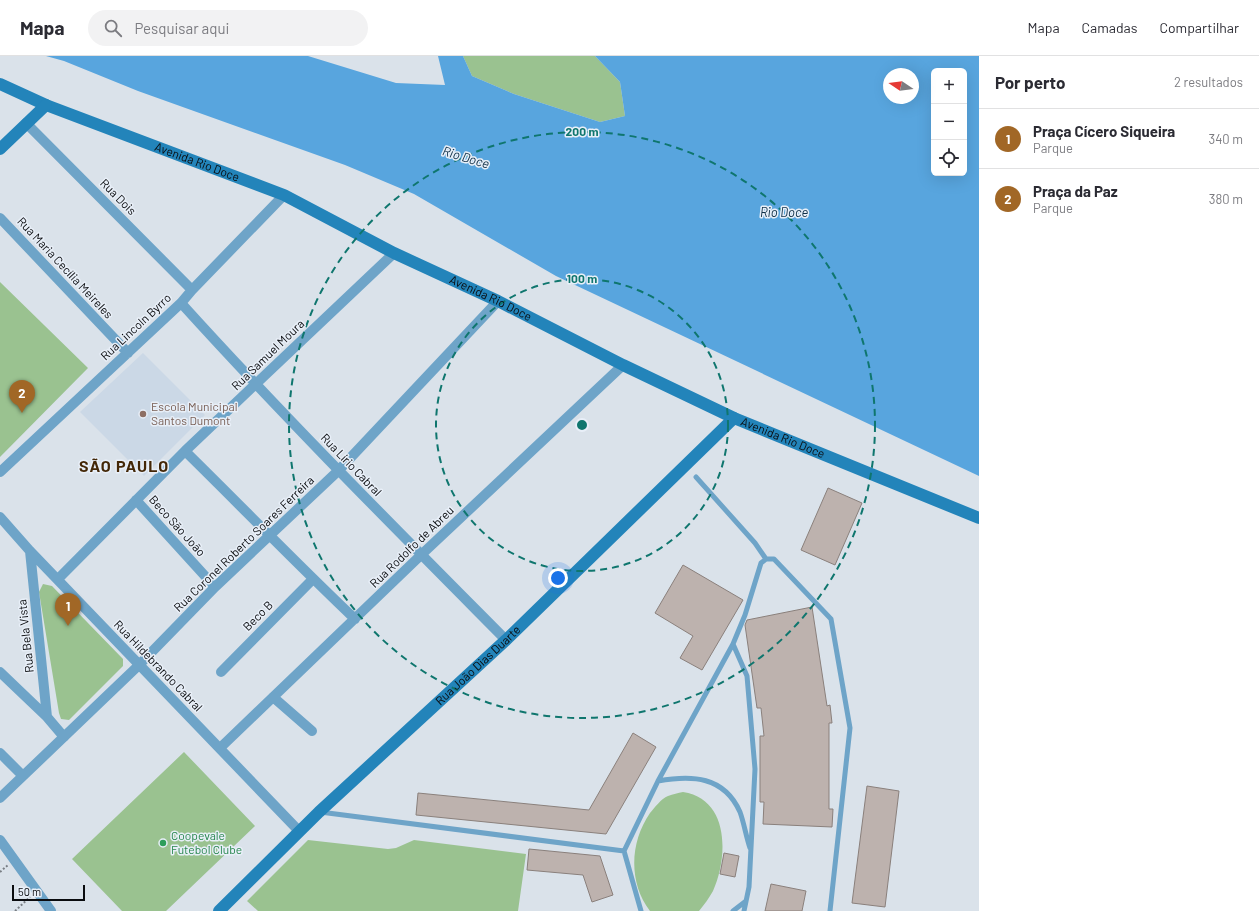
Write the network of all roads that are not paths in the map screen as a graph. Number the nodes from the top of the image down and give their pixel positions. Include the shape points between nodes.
1 (0, 84) edge
2 (46, 105) junction
3 (26, 123) junction
4 (0, 149) edge
5 (284, 195) junction
6 (0, 218) edge
7 (394, 253) junction
8 (192, 290) junction
9 (498, 301) junction
10 (181, 303) junction
11 (128, 353) junction
12 (623, 365) junction
13 (255, 385) junction
14 (734, 418) junction
15 (185, 451) junction
16 (338, 471) junction
17 (0, 472) edge
18 (696, 477) dead end
19 (136, 500) junction
20 (0, 516) edge
21 (979, 518) edge
22 (271, 535) junction
23 (30, 551) junction
24 (421, 555) junction
25 (766, 559) junction
26 (58, 579) junction
27 (313, 579) junction
28 (215, 587) junction
29 (355, 619) junction
30 (506, 640) junction
31 (733, 644) junction
32 (139, 665) junction
33 (0, 672) edge
34 (221, 672) dead end
35 (273, 697) junction
36 (47, 717) junction
37 (312, 731) dead end
38 (64, 737) junction
39 (220, 748) junction
40 (0, 752) edge
41 (24, 776) junction
42 (658, 781) junction
43 (0, 798) edge
44 (319, 812) junction
45 (299, 831) junction
46 (0, 840) edge
47 (624, 851) junction
48 (751, 853) junction
49 (746, 901) junction
50 (51, 911) edge
51 (219, 911) edge
52 (641, 911) edge
53 (733, 911) edge
54 (744, 911) edge
55 (830, 911) edge

1 - 2 street, Avenida Rio Doce
2 - 3 street
2 - 5 street, Avenida Rio Doce
3 - 4 street
3 - 8 street, Rua Dois
5 - 7 street, Avenida Rio Doce
5 - 8 street, Rua Lincoln Byrro
6 - 11 street, Rua Maria Cecília Meireles
7 - 9 street, Avenida Rio Doce
7 - 13 street, Rua Samuel Moura
8 - 10 street, Rua Lincoln Byrro
9 - 12 street, Avenida Rio Doce
9 - 16 street, Rua Coronel Roberto Soares Ferreira
10 - 11 street, Rua Lincoln Byrro
10 - 13 street, Rua Lírio Cabral
11 - 17 street, Rua Lincoln Byrro
12 - 14 street, Avenida Rio Doce
12 - 24 street, Rua Rodolfo de Abreu
13 - 15 street, Rua Samuel Moura
13 - 16 street, Rua Lírio Cabral
14 - 21 street, Avenida Rio Doce
14 - 30 street, Rua João Dias Duarte
15 - 19 street, Rua Samuel Moura
15 - 22 street
16 - 22 street, Rua Coronel Roberto Soares Ferreira
16 - 24 street, Rua Lírio Cabral
18 - 25 lane via 756,543
19 - 26 street, Rua Samuel Moura
19 - 28 street, Beco São João
20 - 23 street, Rua Hildebrando Cabral
22 - 27 street
22 - 28 street, Rua Coronel Roberto Soares Ferreira
23 - 26 street, Rua Hildebrando Cabral
23 - 36 street, Rua Bela Vista
24 - 29 street, Rua Rodolfo de Abreu
24 - 30 street, Rua Lírio Cabral
25 - 31 lane via 761,563
25 - 55 lane via 774,559 832,619 850,728
26 - 32 street, Rua Hildebrando Cabral
27 - 29 street
27 - 34 street, Beco B
28 - 32 street, Rua Coronel Roberto Soares Ferreira
29 - 35 street, Rua Rodolfo de Abreu
30 - 44 street, Rua João Dias Duarte
31 - 42 lane
31 - 48 lane via 747,676 755,769
32 - 38 street, Rua Coronel Roberto Soares Ferreira
32 - 39 street, Rua Hildebrando Cabral
33 - 36 street
35 - 37 street
35 - 39 street, Rua Rodolfo de Abreu
36 - 38 street
38 - 41 street, Rua Coronel Roberto Soares Ferreira
39 - 45 street, Rua Hildebrando Cabral
40 - 41 street
41 - 43 street, Rua Coronel Roberto Soares Ferreira
42 - 47 lane
42 - 48 lane via 678,778 704,780 725,790 740,812
44 - 45 street, Rua João Dias Duarte
44 - 47 lane
45 - 51 street, Rua João Dias Duarte
46 - 50 street
47 - 52 lane
48 - 49 lane via 750,887
49 - 53 lane
49 - 54 lane

